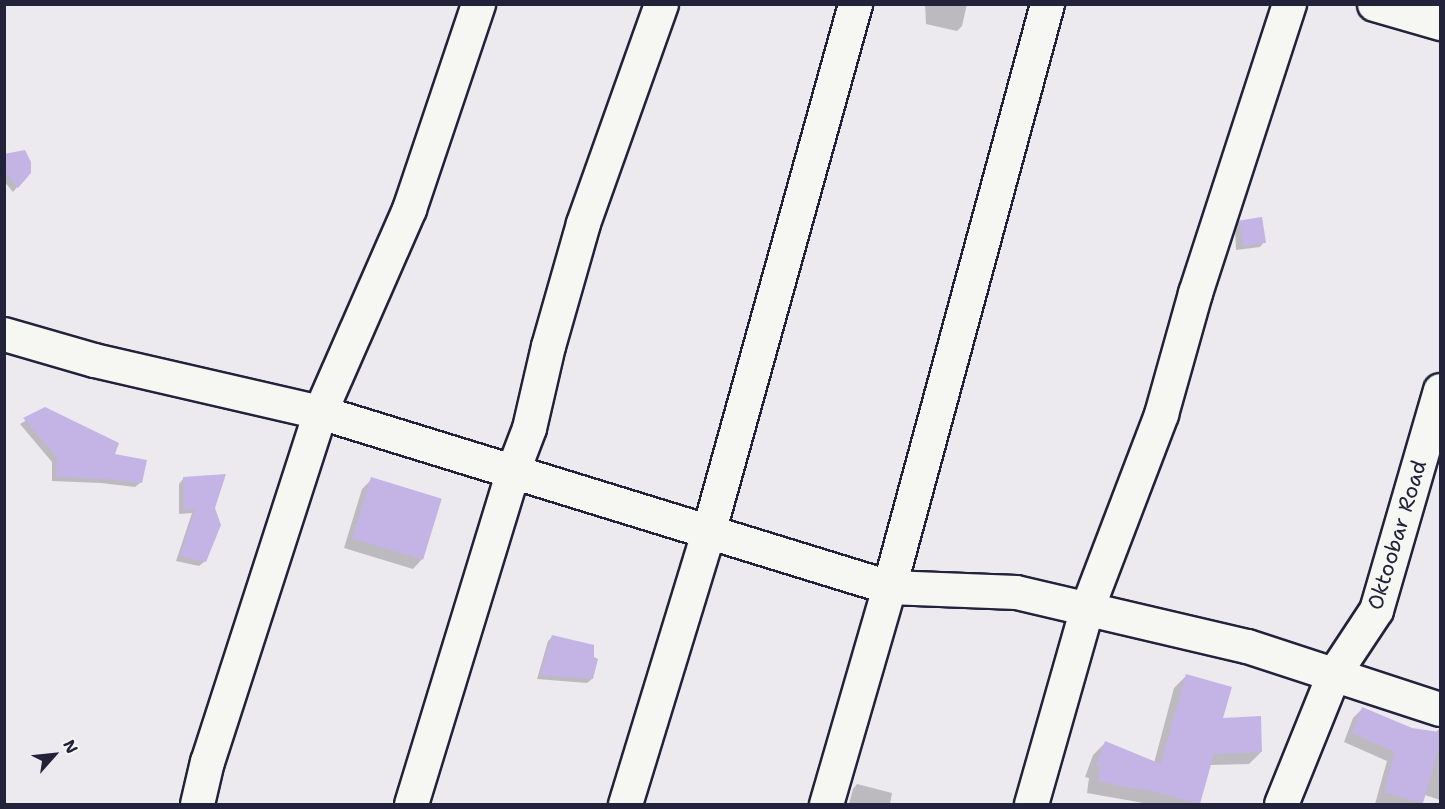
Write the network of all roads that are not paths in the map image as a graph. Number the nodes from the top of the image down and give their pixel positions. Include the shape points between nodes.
1 (478, 4) edge
2 (661, 4) edge
3 (855, 4) edge
4 (1047, 4) edge
5 (1289, 4) edge
6 (1374, 4) edge
7 (1440, 23) edge
8 (4, 334) edge
9 (1440, 390) edge
10 (320, 412) junction
11 (513, 470) junction
12 (708, 533) junction
13 (889, 587) junction
14 (1087, 608) junction
15 (1333, 675) junction
16 (1440, 709) edge
17 (197, 804) edge
18 (411, 804) edge
19 (625, 804) edge
20 (826, 804) edge
21 (1031, 804) edge
22 (1281, 804) edge

1 - 10 street via 409,209
2 - 11 street via 583,223 529,428
3 - 12 street
4 - 13 street
5 - 14 street via 1195,293 1161,414
6 - 7 street
8 - 10 street via 94,360
9 - 15 street, Oktoobar Road via 1376,610
10 - 11 street
10 - 17 street via 207,761
11 - 12 street
11 - 18 street
12 - 13 street
12 - 19 street
13 - 14 street via 1016,592
13 - 20 street
14 - 15 street via 1247,646
14 - 21 street
15 - 16 street
15 - 22 street, Oktoobar Road

